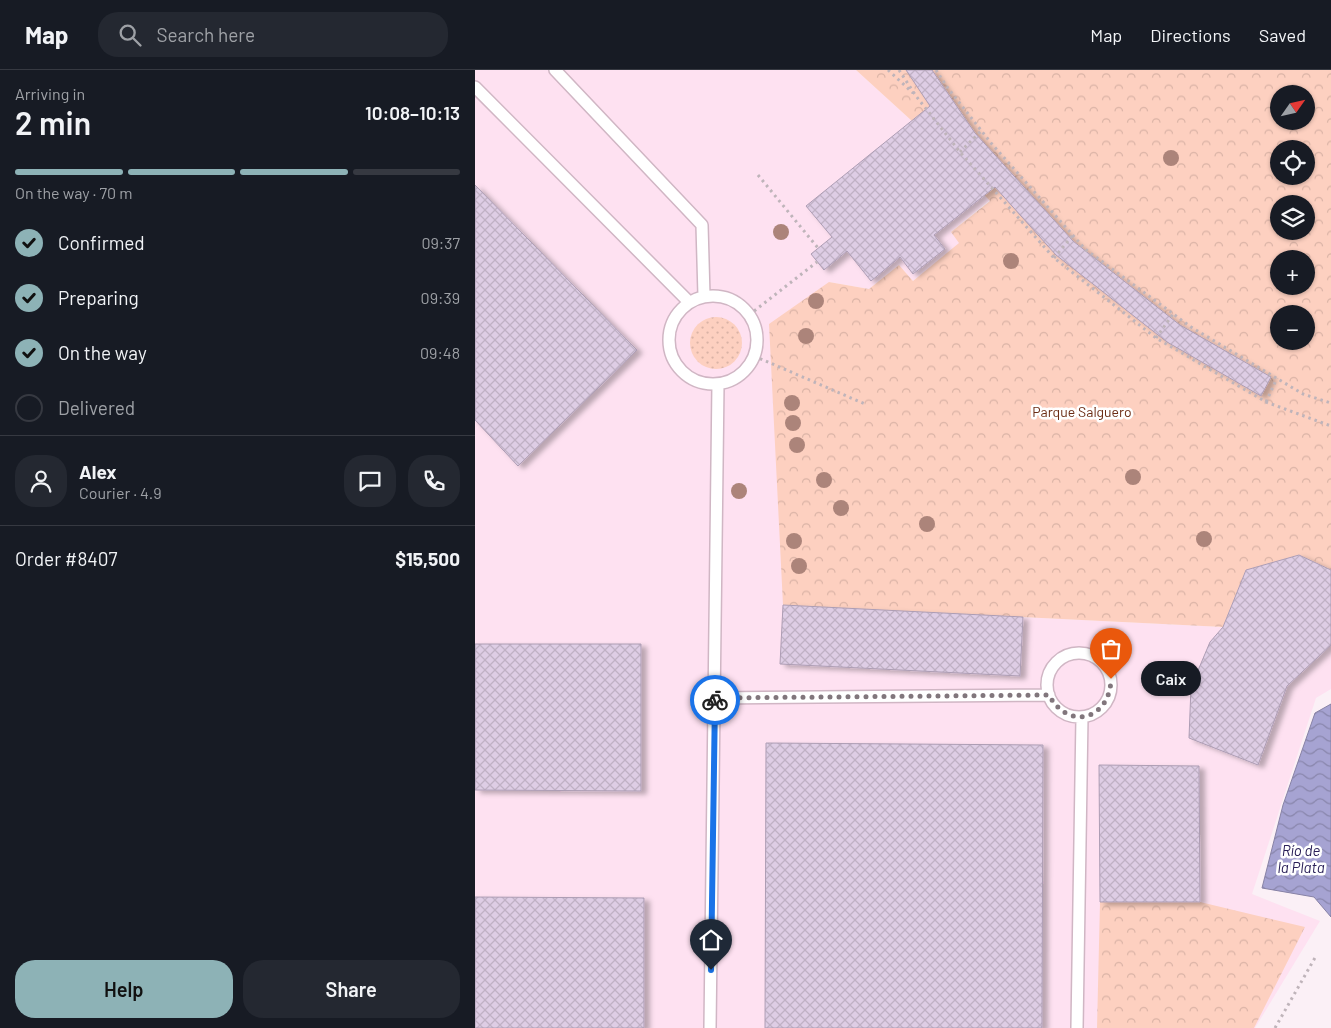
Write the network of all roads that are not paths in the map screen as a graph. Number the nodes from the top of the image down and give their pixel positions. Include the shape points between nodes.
1 (555, 70) edge
2 (475, 86) edge
3 (704, 296) junction
4 (689, 302) junction
5 (718, 384) junction
6 (1049, 695) junction
7 (715, 698) junction
8 (1082, 717) junction
9 (710, 1028) edge
10 (1077, 1028) edge

1 - 3 lane via 702,225
2 - 4 lane
3 - 4 lane
3 - 5 lane via 720,296 735,301 747,311 755,325 758,341 755,356 746,370 734,380
4 - 5 lane via 671,325 671,354 679,368 690,377
5 - 7 lane
6 - 7 lane
6 - 8 lane via 1061,711
6 - 8 lane via 1049,674 1061,658 1082,653 1096,658 1107,669 1111,679 1110,690 1101,708
7 - 9 lane
8 - 10 lane

